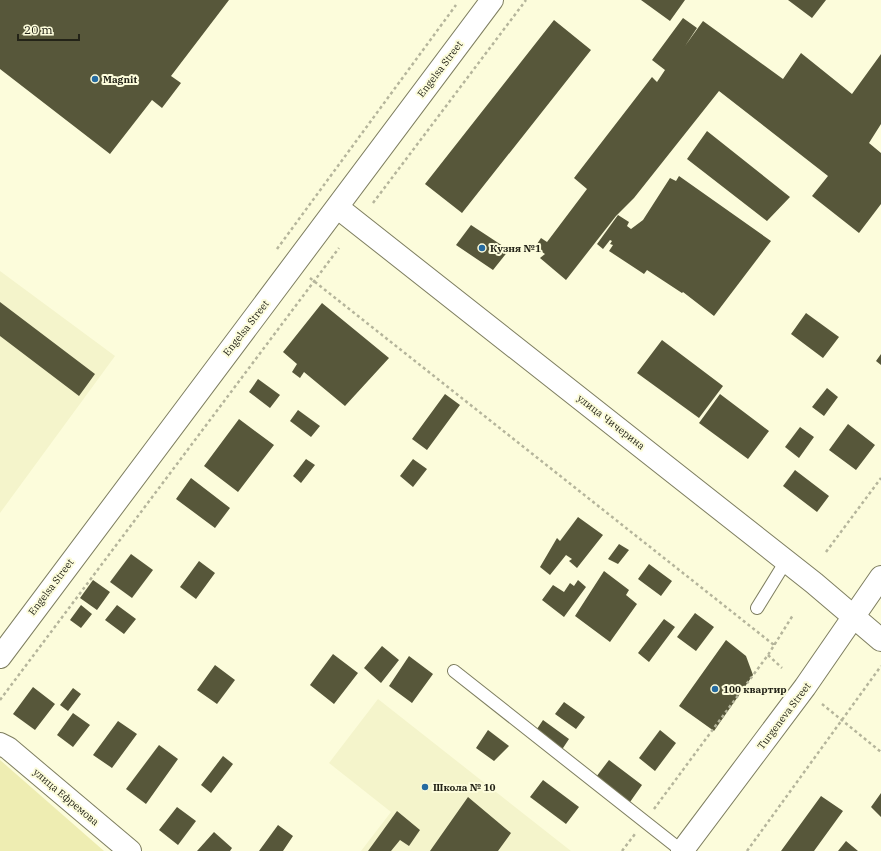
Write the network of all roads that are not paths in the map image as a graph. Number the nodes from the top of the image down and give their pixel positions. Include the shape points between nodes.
1 (492, 0) edge
2 (337, 206) junction
3 (786, 561) junction
4 (881, 577) edge
5 (757, 608) dead end
6 (854, 616) junction
7 (881, 640) edge
8 (0, 656) edge
9 (454, 671) dead end
10 (3, 743) edge
11 (130, 851) edge
12 (682, 851) edge

1 - 2 street, Engelsa Street
2 - 3 street, улица Чичерина
2 - 8 street, Engelsa Street
3 - 5 lane
3 - 6 street, улица Чичерина
4 - 6 street, Turgeneva Street
6 - 7 street, улица Чичерина
6 - 12 street, Turgeneva Street via 805,687
9 - 12 lane
10 - 11 street, улица Ефремова

